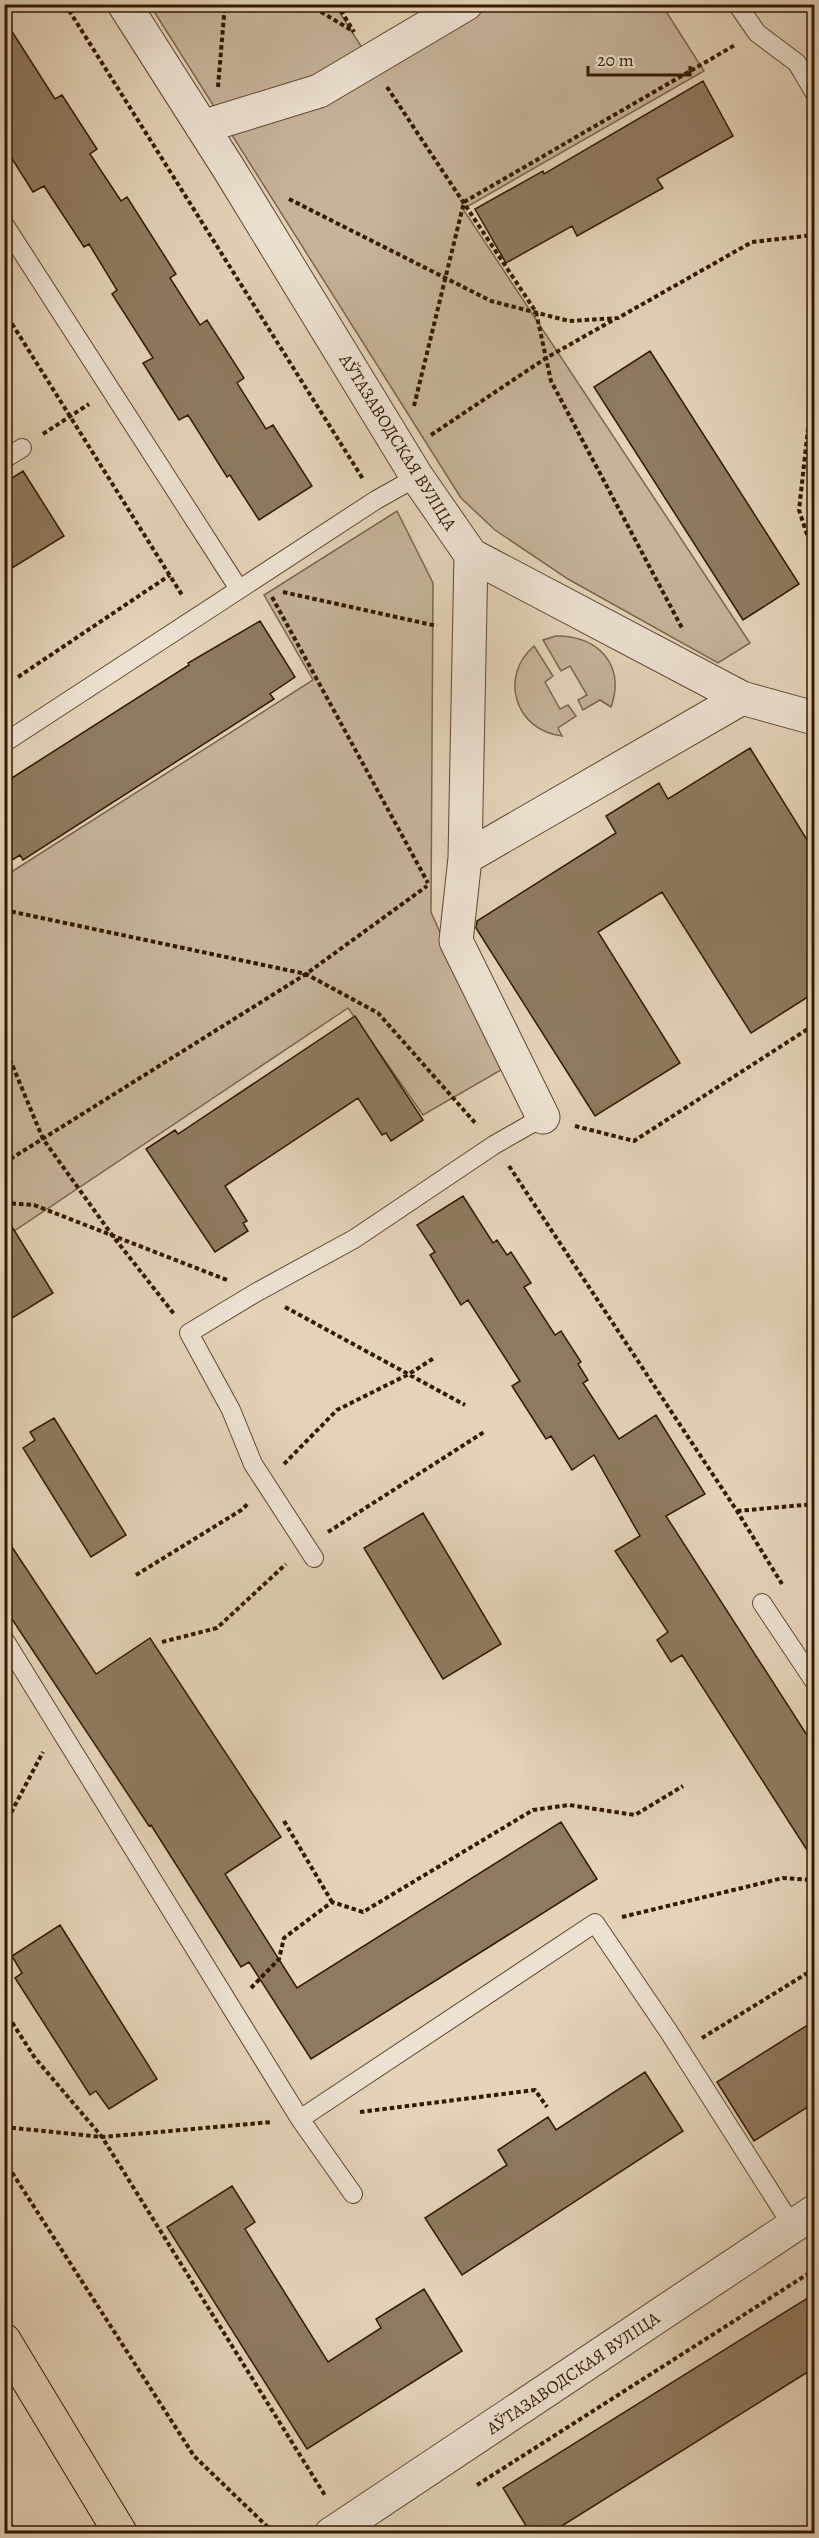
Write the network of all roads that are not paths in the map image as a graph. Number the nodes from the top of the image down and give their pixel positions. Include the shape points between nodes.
1 (124, 4) edge
2 (466, 4) edge
3 (737, 4) edge
4 (814, 92) edge
5 (208, 125) junction
6 (4, 224) edge
7 (22, 447) road end
8 (4, 459) edge
9 (410, 466) junction
10 (471, 555) junction
11 (238, 590) junction
12 (742, 698) junction
13 (814, 718) edge
14 (4, 743) edge
15 (465, 858) junction
16 (543, 1117) joint
17 (314, 1558) dead end
18 (762, 1603) dead end
19 (4, 1638) edge
20 (814, 1681) edge
21 (300, 2119) junction
22 (353, 2194) dead end
23 (803, 2219) edge
24 (4, 2340) edge
25 (337, 2529) edge
26 (121, 2534) edge

1 - 5 street, АЎТАЗАВОДСКАЯ ВУЛІЦА
2 - 5 street via 319,91
3 - 4 lane via 757,33 797,63
5 - 9 street, АЎТАЗАВОДСКАЯ ВУЛІЦА
6 - 11 lane
7 - 8 lane
9 - 10 street, АЎТАЗАВОДСКАЯ ВУЛІЦА
9 - 11 lane via 376,500 264,582
10 - 12 street, АЎТАЗАВОДСКАЯ ВУЛІЦА
10 - 15 street
11 - 14 lane
12 - 13 street, АЎТАЗАВОДСКАЯ ВУЛІЦА
12 - 15 street
15 - 16 street via 456,941
16 - 17 lane via 494,1145 354,1239 189,1333 231,1410 253,1464
18 - 20 lane
19 - 21 lane
21 - 22 lane
21 - 23 lane via 596,1923 681,2051
23 - 25 street, АЎТАЗАВОДСКАЯ ВУЛІЦА
24 - 26 main road

